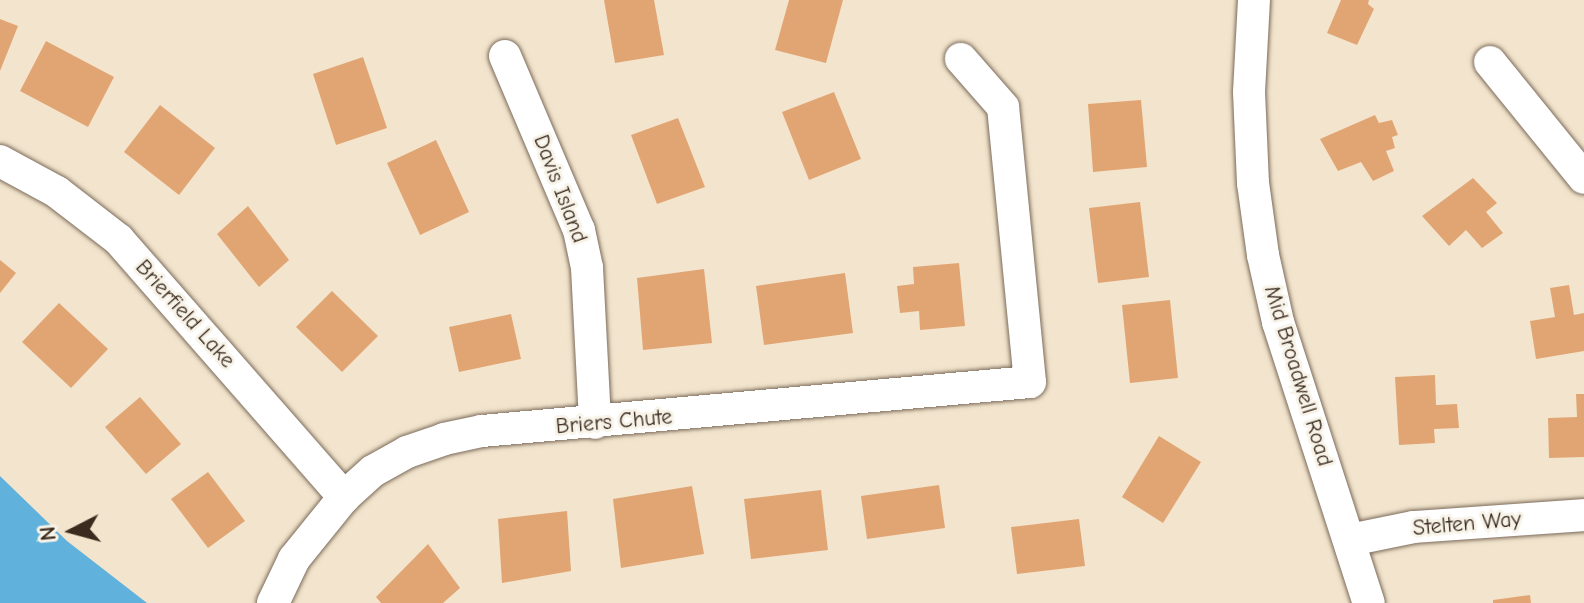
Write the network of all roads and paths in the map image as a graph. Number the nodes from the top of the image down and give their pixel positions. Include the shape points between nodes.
1 (1254, 0) edge
2 (505, 56) dead end
3 (961, 59) dead end
4 (1490, 62) dead end
5 (0, 161) edge
6 (1584, 178) edge
7 (595, 423) junction
8 (344, 497) junction
9 (1584, 515) edge
10 (1350, 540) junction
11 (273, 603) edge
12 (1369, 603) edge

1 - 10 street, Mid Broadwell Road via 1249,92 1263,255 1278,322
2 - 7 street, Davis Island via 579,230 587,268
3 - 7 street, Briers Chute via 1003,107 1030,382
4 - 6 street
5 - 8 street, Brierfield Lake via 57,192 119,240
7 - 8 street, Briers Chute via 444,439 373,471
8 - 11 street, Briers Chute via 294,559
9 - 10 street, Stelten Way via 1414,527
10 - 12 street, Mid Broadwell Road

